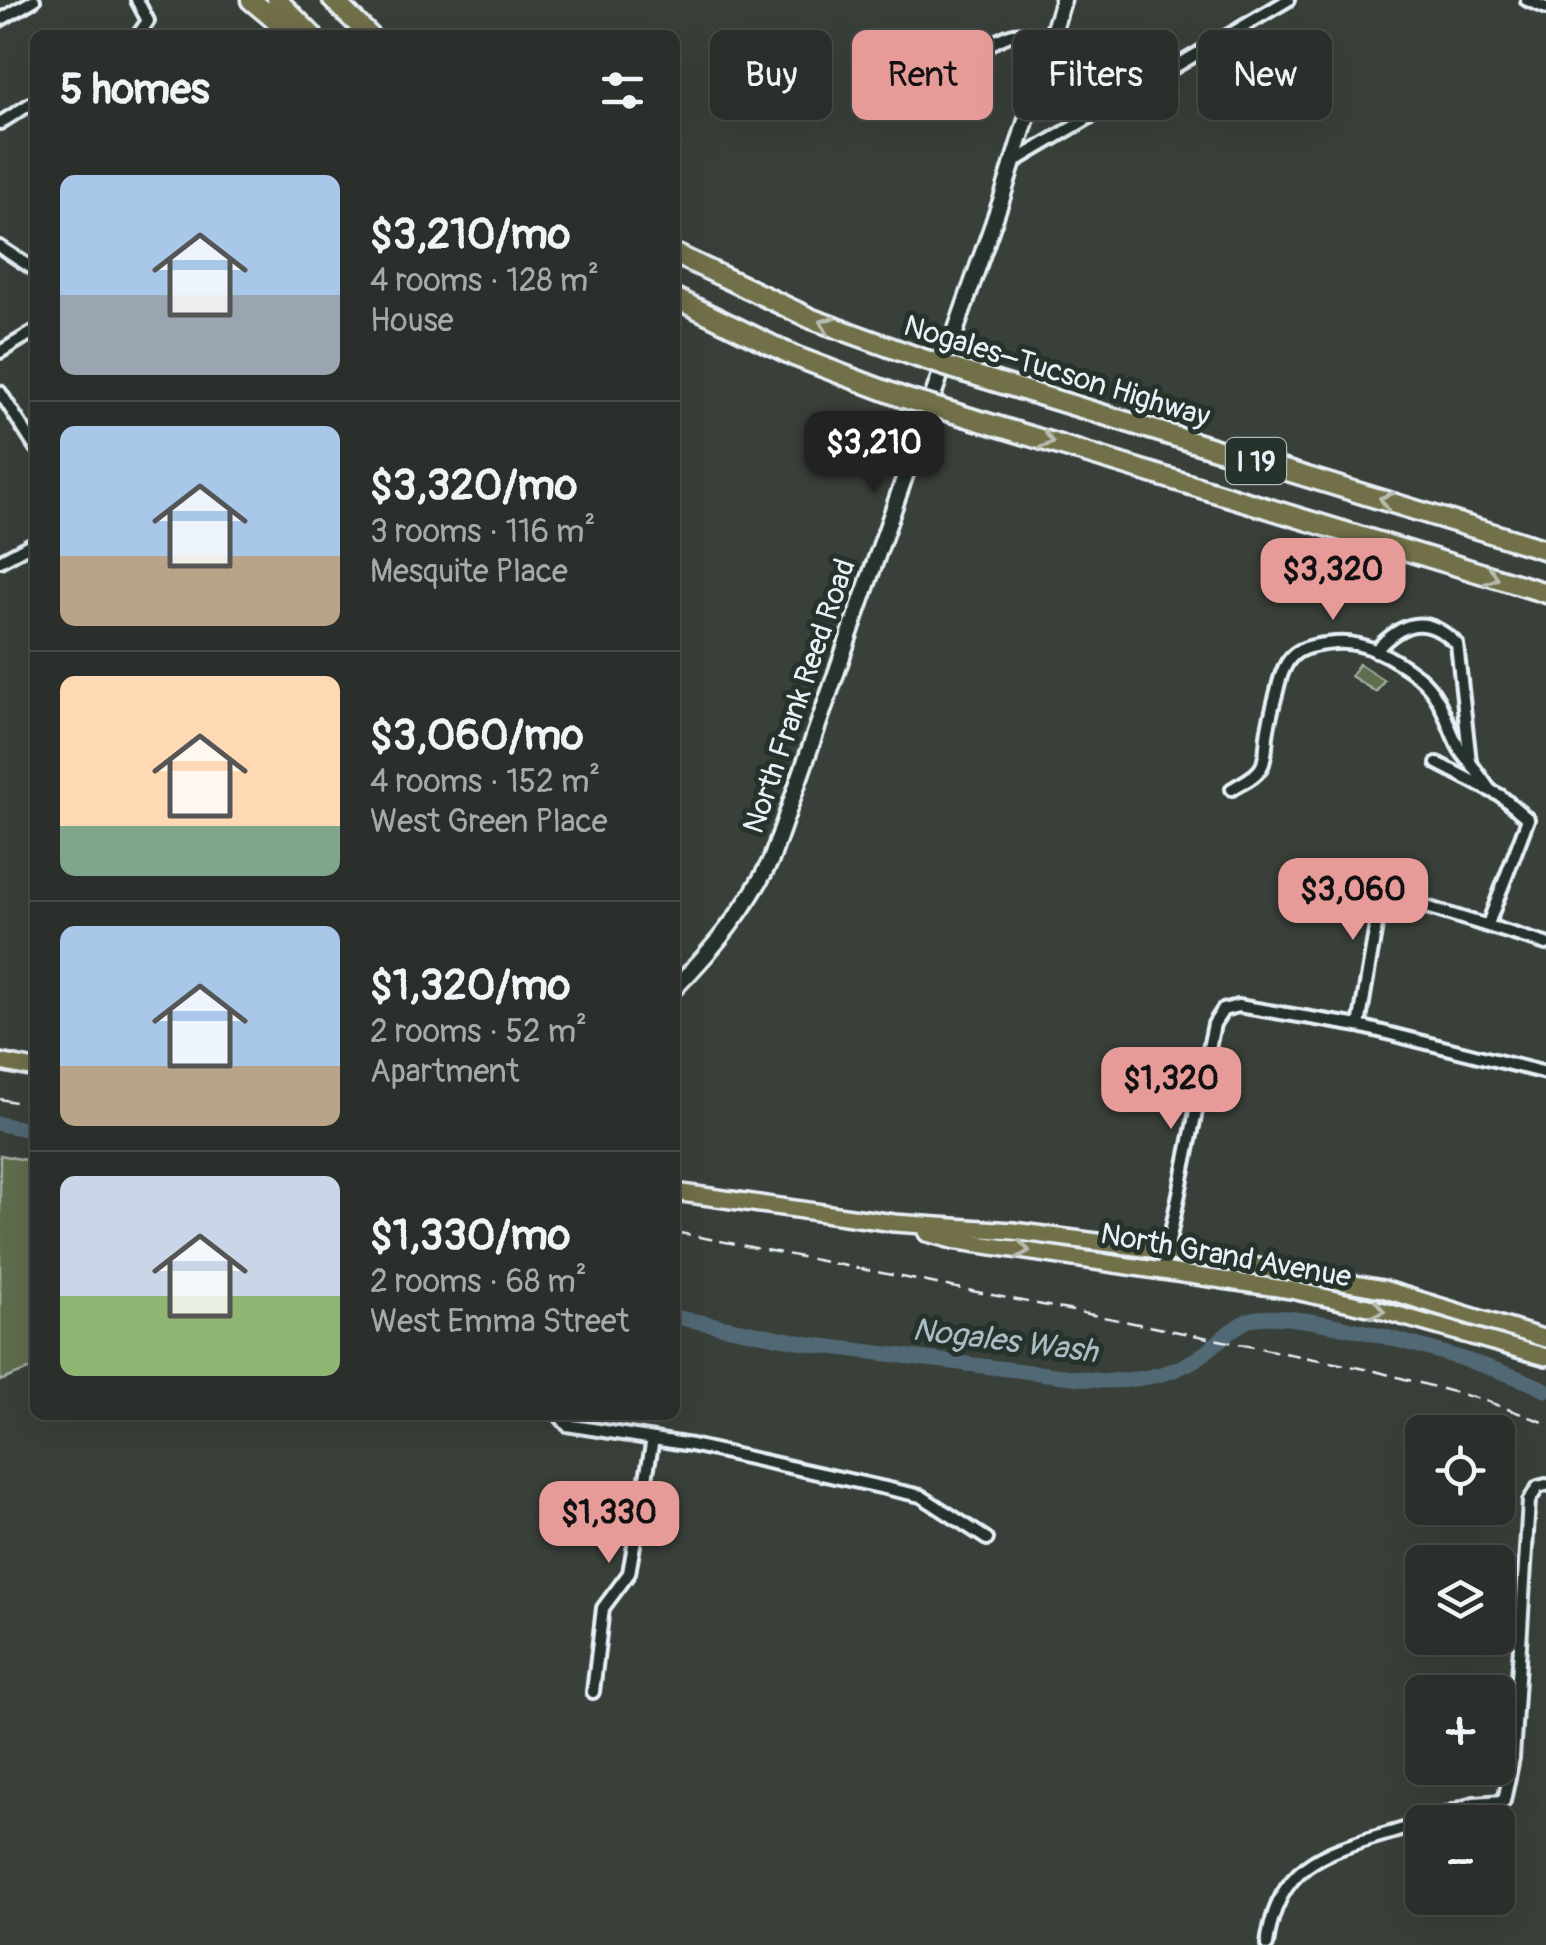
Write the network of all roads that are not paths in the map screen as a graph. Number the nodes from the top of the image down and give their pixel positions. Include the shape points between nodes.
1 (34, 0) edge
2 (137, 0) edge
3 (251, 0) edge
4 (277, 0) edge
5 (336, 0) edge
6 (1063, 0) edge
7 (1288, 0) edge
8 (1527, 0) edge
9 (1546, 8) edge
10 (0, 20) edge
11 (142, 30) edge
12 (287, 30) edge
13 (307, 30) edge
14 (364, 30) edge
15 (1056, 30) edge
16 (30, 104) edge
17 (1028, 120) edge
18 (0, 123) edge
19 (1014, 162) junction
20 (0, 247) edge
21 (680, 256) edge
22 (30, 267) edge
23 (680, 300) edge
24 (30, 334) edge
25 (0, 352) edge
26 (0, 392) edge
27 (30, 439) edge
28 (30, 545) edge
29 (1546, 550) edge
30 (0, 560) edge
31 (1546, 593) edge
32 (1375, 650) junction
33 (1470, 762) junction
34 (1437, 763) dead end
35 (1232, 789) dead end
36 (1490, 790) junction
37 (1488, 924) junction
38 (1546, 944) edge
39 (680, 983) edge
40 (1359, 1026) junction
41 (0, 1062) edge
42 (30, 1068) edge
43 (1546, 1074) edge
44 (680, 1193) edge
45 (894, 1224) junction
46 (1166, 1251) junction
47 (1163, 1271) junction
48 (1546, 1338) edge
49 (1546, 1357) edge
50 (563, 1420) edge
51 (653, 1439) junction
52 (1546, 1485) edge
53 (987, 1539) dead end
54 (593, 1692) dead end
55 (1469, 1805) edge
56 (1405, 1830) edge
57 (1267, 1945) edge

1 - 10 street
2 - 11 street via 148,21
3 - 12 highway
4 - 13 highway
5 - 14 highway
6 - 15 street, North Frank Reed Road
7 - 19 street
8 - 9 street
16 - 18 street
17 - 19 street, North Frank Reed Road
19 - 39 street, North Frank Reed Road via 771,860 726,933
20 - 22 street
29 -> 21 highway, Nogales–Tucson Highway / I 19, bridge via 918,357 812,319
23 -> 31 highway, I 19, bridge via 794,356 904,398
24 - 25 street
26 - 27 street
28 - 30 street
32 - 33 street via 1432,691
32 - 33 street via 1393,632 1418,624 1458,644
32 - 35 street via 1341,642 1290,656 1270,711 1264,764
33 - 36 street
34 - 36 street
36 - 37 street via 1528,819
37 - 38 street
37 - 40 street via 1385,900
40 - 43 street
40 - 46 street via 1238,1006 1224,1010 1214,1024
41 - 42 main road
44 - 45 main road, North Grand Avenue
45 - 46 main road, North Grand Avenue
45 -> 47 main road, North Grand Avenue via 952,1240
46 - 47 street
46 - 48 main road, North Grand Avenue via 1383,1289
47 -> 49 main road, North Grand Avenue via 1373,1308
50 - 51 street
51 - 53 street via 921,1496
51 - 54 street via 629,1573 603,1608
52 - 55 street via 1529,1502 1513,1758 1504,1801
56 - 57 street via 1311,1862 1295,1874 1282,1890

